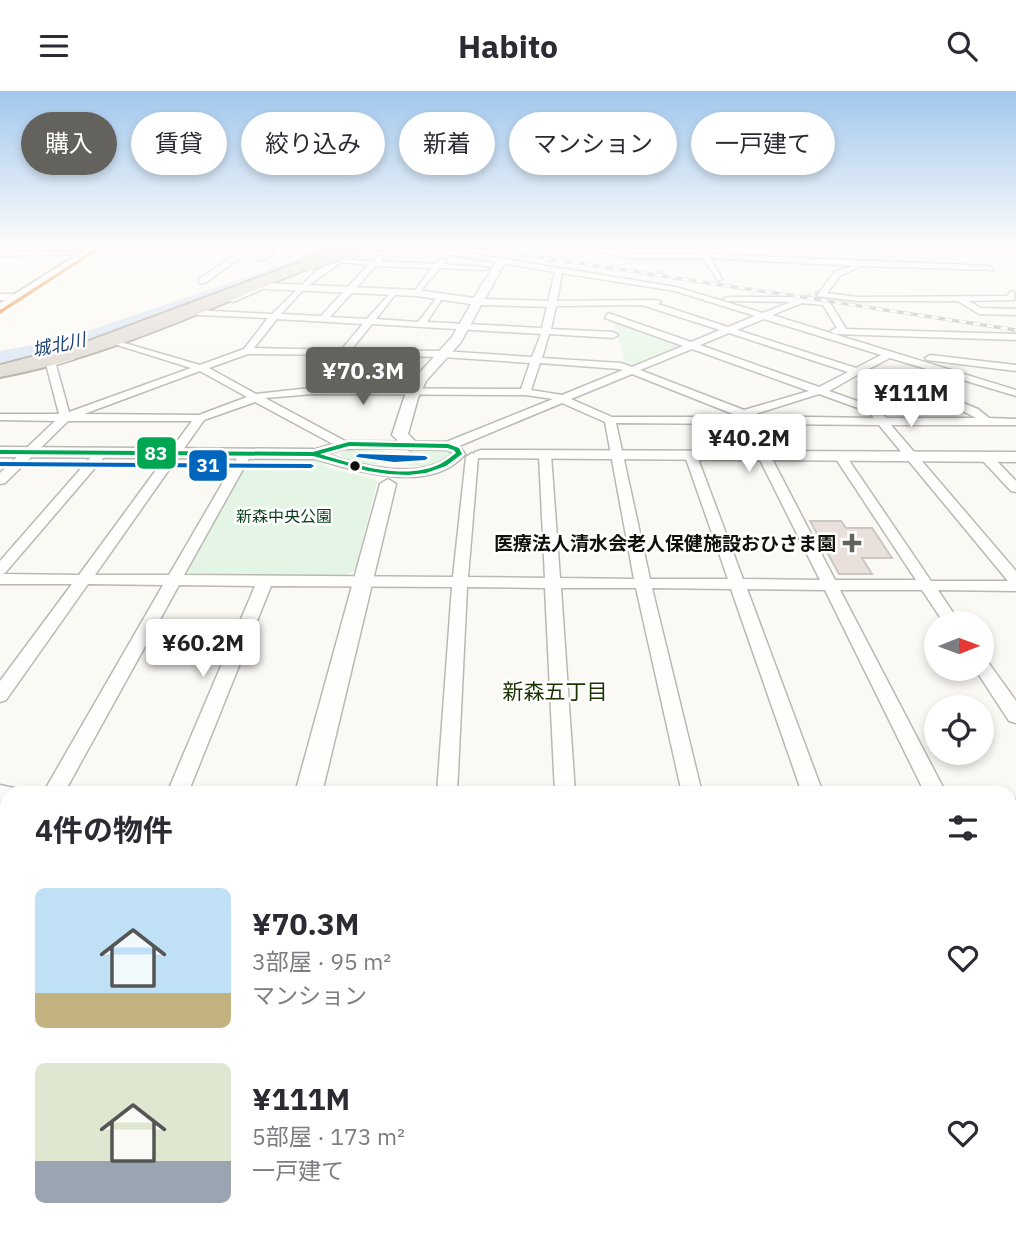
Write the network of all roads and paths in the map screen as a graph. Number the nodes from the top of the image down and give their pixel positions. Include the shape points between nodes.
1 (198, 298) edge
2 (221, 298) edge
3 (234, 298) edge
4 (293, 298) edge
5 (342, 298) edge
6 (388, 298) edge
7 (438, 298) edge
8 (449, 298) edge
9 (480, 298) edge
10 (553, 298) edge
11 (852, 298) edge
12 (924, 298) edge
13 (959, 298) edge
14 (708, 299) junction
15 (802, 299) junction
16 (478, 302) junction
17 (645, 303) junction
18 (552, 304) junction
19 (605, 304) junction
20 (1016, 311) edge
21 (193, 314) junction
22 (273, 316) junction
23 (608, 316) junction
24 (764, 316) junction
25 (323, 319) junction
26 (208, 321) dead end
27 (369, 321) junction
28 (421, 324) junction
29 (465, 327) junction
30 (730, 330) junction
31 (807, 330) junction
32 (546, 331) junction
33 (843, 331) junction
34 (971, 337) junction
35 (1016, 337) edge
36 (117, 342) junction
37 (41, 345) dead end
38 (693, 345) junction
39 (980, 346) dead end
40 (247, 351) junction
41 (344, 352) junction
42 (443, 354) junction
43 (890, 354) junction
44 (535, 360) junction
45 (992, 362) junction
46 (51, 364) junction
47 (624, 364) junction
48 (201, 368) junction
49 (1016, 368) edge
50 (0, 372) edge
51 (858, 372) junction
52 (822, 390) junction
53 (313, 391) junction
54 (1012, 391) edge
55 (414, 392) junction
56 (525, 392) junction
57 (257, 397) junction
58 (562, 398) junction
59 (0, 417) edge
60 (65, 417) junction
61 (745, 417) junction
62 (200, 418) junction
63 (610, 420) junction
64 (884, 421) junction
65 (986, 422) junction
66 (1016, 422) edge
67 (411, 445) junction
68 (336, 451) junction
69 (453, 451) junction
70 (0, 452) edge
71 (29, 452) junction
72 (102, 452) junction
73 (175, 453) junction
74 (246, 453) junction
75 (313, 454) joint
76 (545, 455) junction
77 (618, 455) junction
78 (477, 456) junction
79 (691, 456) junction
80 (765, 456) junction
81 (840, 456) junction
82 (913, 457) junction
83 (986, 457) junction
84 (1016, 457) edge
85 (382, 478) junction
86 (0, 480) edge
87 (1016, 488) edge
88 (0, 570) edge
89 (0, 579) edge
90 (84, 579) junction
91 (174, 581) junction
92 (265, 581) junction
93 (363, 582) junction
94 (460, 582) junction
95 (552, 583) junction
96 (643, 583) junction
97 (1016, 583) edge
98 (737, 585) junction
99 (831, 585) junction
100 (927, 586) junction
101 (945, 611) edge
102 (992, 681) edge
103 (0, 695) edge
104 (1016, 716) edge
105 (57, 786) edge
106 (180, 786) edge
107 (310, 786) edge
108 (447, 786) edge
109 (565, 786) edge
110 (690, 786) edge
111 (810, 786) edge
112 (932, 786) edge

1 - 37 highway, bridge via 123,325
2 - 50 highway, bridge via 44,362
3 - 21 street
4 - 22 street
5 - 25 street
6 - 27 street
7 - 28 street
8 - 16 street
9 - 16 street
10 - 18 street
11 - 12 street
13 - 20 street via 979,311
14 - 15 street
14 - 17 street
14 - 24 street
15 - 24 street
15 - 33 street via 826,303
16 - 18 street
16 - 29 street
17 - 19 street
17 - 30 street
18 - 19 street
18 - 32 street
19 - 23 street
21 - 22 street
21 - 26 street
21 - 36 street
22 - 25 street
22 - 40 street
23 - 32 street via 614,338
23 - 38 street
24 - 30 street
24 - 31 street
25 - 27 street
27 - 28 street
27 - 41 street
28 - 29 street
29 - 32 street
29 - 42 street
30 - 38 street
30 - 51 street
31 - 33 street
31 - 43 street
32 - 44 street
33 - 34 street
34 - 35 street
34 - 39 street
36 - 46 street
36 - 48 street
38 - 47 street
38 - 52 street
40 - 41 street
40 - 48 street
41 - 42 street
41 - 53 street
42 - 44 street
42 - 55 street
43 - 45 street
43 - 51 street
43 - 54 street
44 - 47 street
44 - 56 street
45 - 49 street
45 - 54 street
46 - 50 street
46 - 60 street
47 - 58 street
47 - 61 street
48 - 57 street
48 - 60 street
51 - 52 street
51 - 65 street via 969,408
52 - 61 street
52 - 64 street via 869,407
53 - 55 street
53 - 57 street
55 - 56 street
55 - 67 street via 400,436
56 - 58 street
57 - 62 street
57 - 68 street
58 - 63 street
58 - 69 street
59 - 60 street
60 - 62 street
60 - 71 street
61 - 63 street
61 - 64 street
61 - 80 street
62 - 73 street
63 - 77 street
64 - 65 street
64 - 82 street
65 - 66 street
67 - 68 street
67 - 69 street
68 - 75 street
68 - 85 street via 351,468
69 - 78 street
69 - 85 street via 437,467
70 - 71 street
71 - 72 street
71 - 86 street
72 - 73 street
72 - 88 street
73 - 74 street
73 - 90 street
74 - 75 street
74 - 91 street
76 - 77 street
76 - 78 street
76 - 95 street
77 - 79 street
77 - 96 street
78 - 94 street
79 - 80 street
79 - 98 street
80 - 81 street
80 - 99 street
81 - 82 street
81 - 100 street
82 - 83 street
82 - 97 street
83 - 84 street
83 - 87 street
85 - 93 street
89 - 90 street
90 - 91 street
90 - 103 street
91 - 92 street
91 - 105 street
92 - 93 street
92 - 106 street
93 - 94 street
93 - 107 street
94 - 95 street
94 - 108 street
95 - 96 street
95 - 109 street
96 - 98 street
96 - 110 street
97 - 100 street
98 - 99 street
98 - 111 street
99 - 100 street
99 - 112 street
100 - 101 street
102 - 104 street

